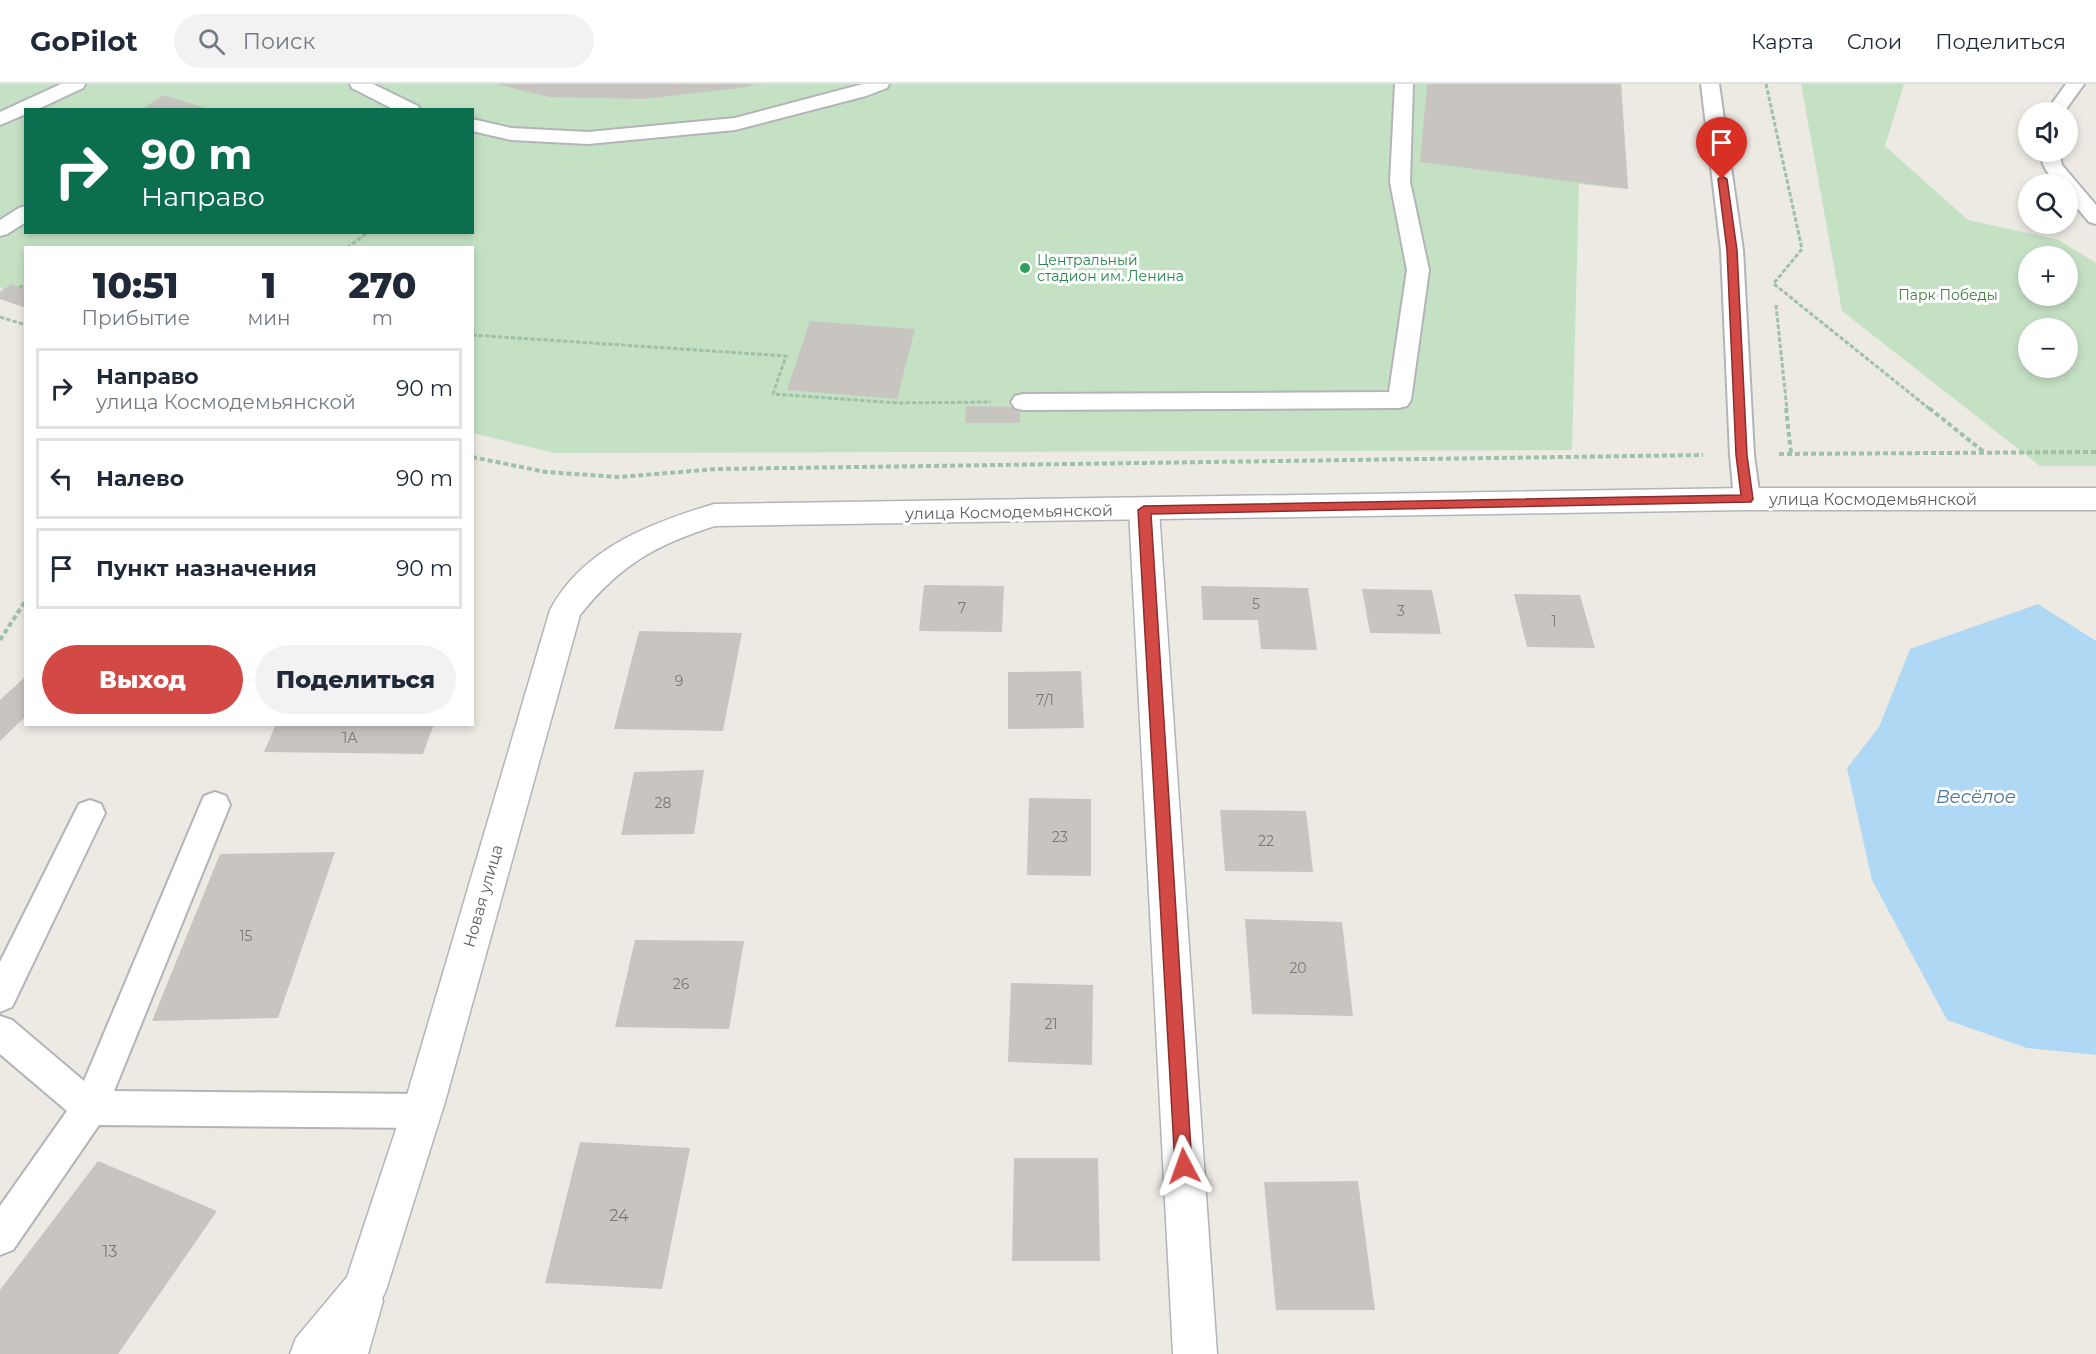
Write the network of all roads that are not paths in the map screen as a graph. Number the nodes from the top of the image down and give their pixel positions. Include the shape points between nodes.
1 (76, 84) edge
2 (359, 84) edge
3 (880, 84) edge
4 (1404, 84) edge
5 (1710, 84) edge
6 (2075, 84) edge
7 (2062, 102) edge
8 (407, 108) edge
9 (0, 119) edge
10 (474, 125) edge
11 (2051, 162) edge
12 (24, 213) edge
13 (2096, 218) edge
14 (0, 230) edge
15 (1023, 402) road end
16 (1747, 499) junction
17 (2096, 500) edge
18 (1144, 510) junction
19 (714, 515) joint
20 (215, 805) dead end
21 (90, 813) dead end
22 (0, 996) edge
23 (0, 1032) edge
24 (90, 1108) junction
25 (422, 1111) junction
26 (0, 1236) edge
27 (364, 1290) junction
28 (312, 1354) edge
29 (346, 1354) edge
30 (1195, 1354) edge

1 - 9 lane
2 - 8 lane
3 - 10 lane via 735,124 588,138 512,134
4 - 15 lane via 1400,182 1418,270 1399,400
5 - 16 lane via 1732,250
6 - 7 lane
11 - 13 lane
12 - 14 lane
16 - 17 street, улица Космодемьянской
16 - 18 street, улица Космодемьянской
18 - 19 street, улица Космодемьянской
18 - 30 street
19 - 25 street, Новая улица via 672,528 635,546 599,571 566,610
20 - 24 lane
21 - 22 lane
23 - 24 lane
24 - 25 lane
24 - 26 lane
25 - 27 street, Новая улица
27 - 28 street
27 - 29 street, Новая улица

